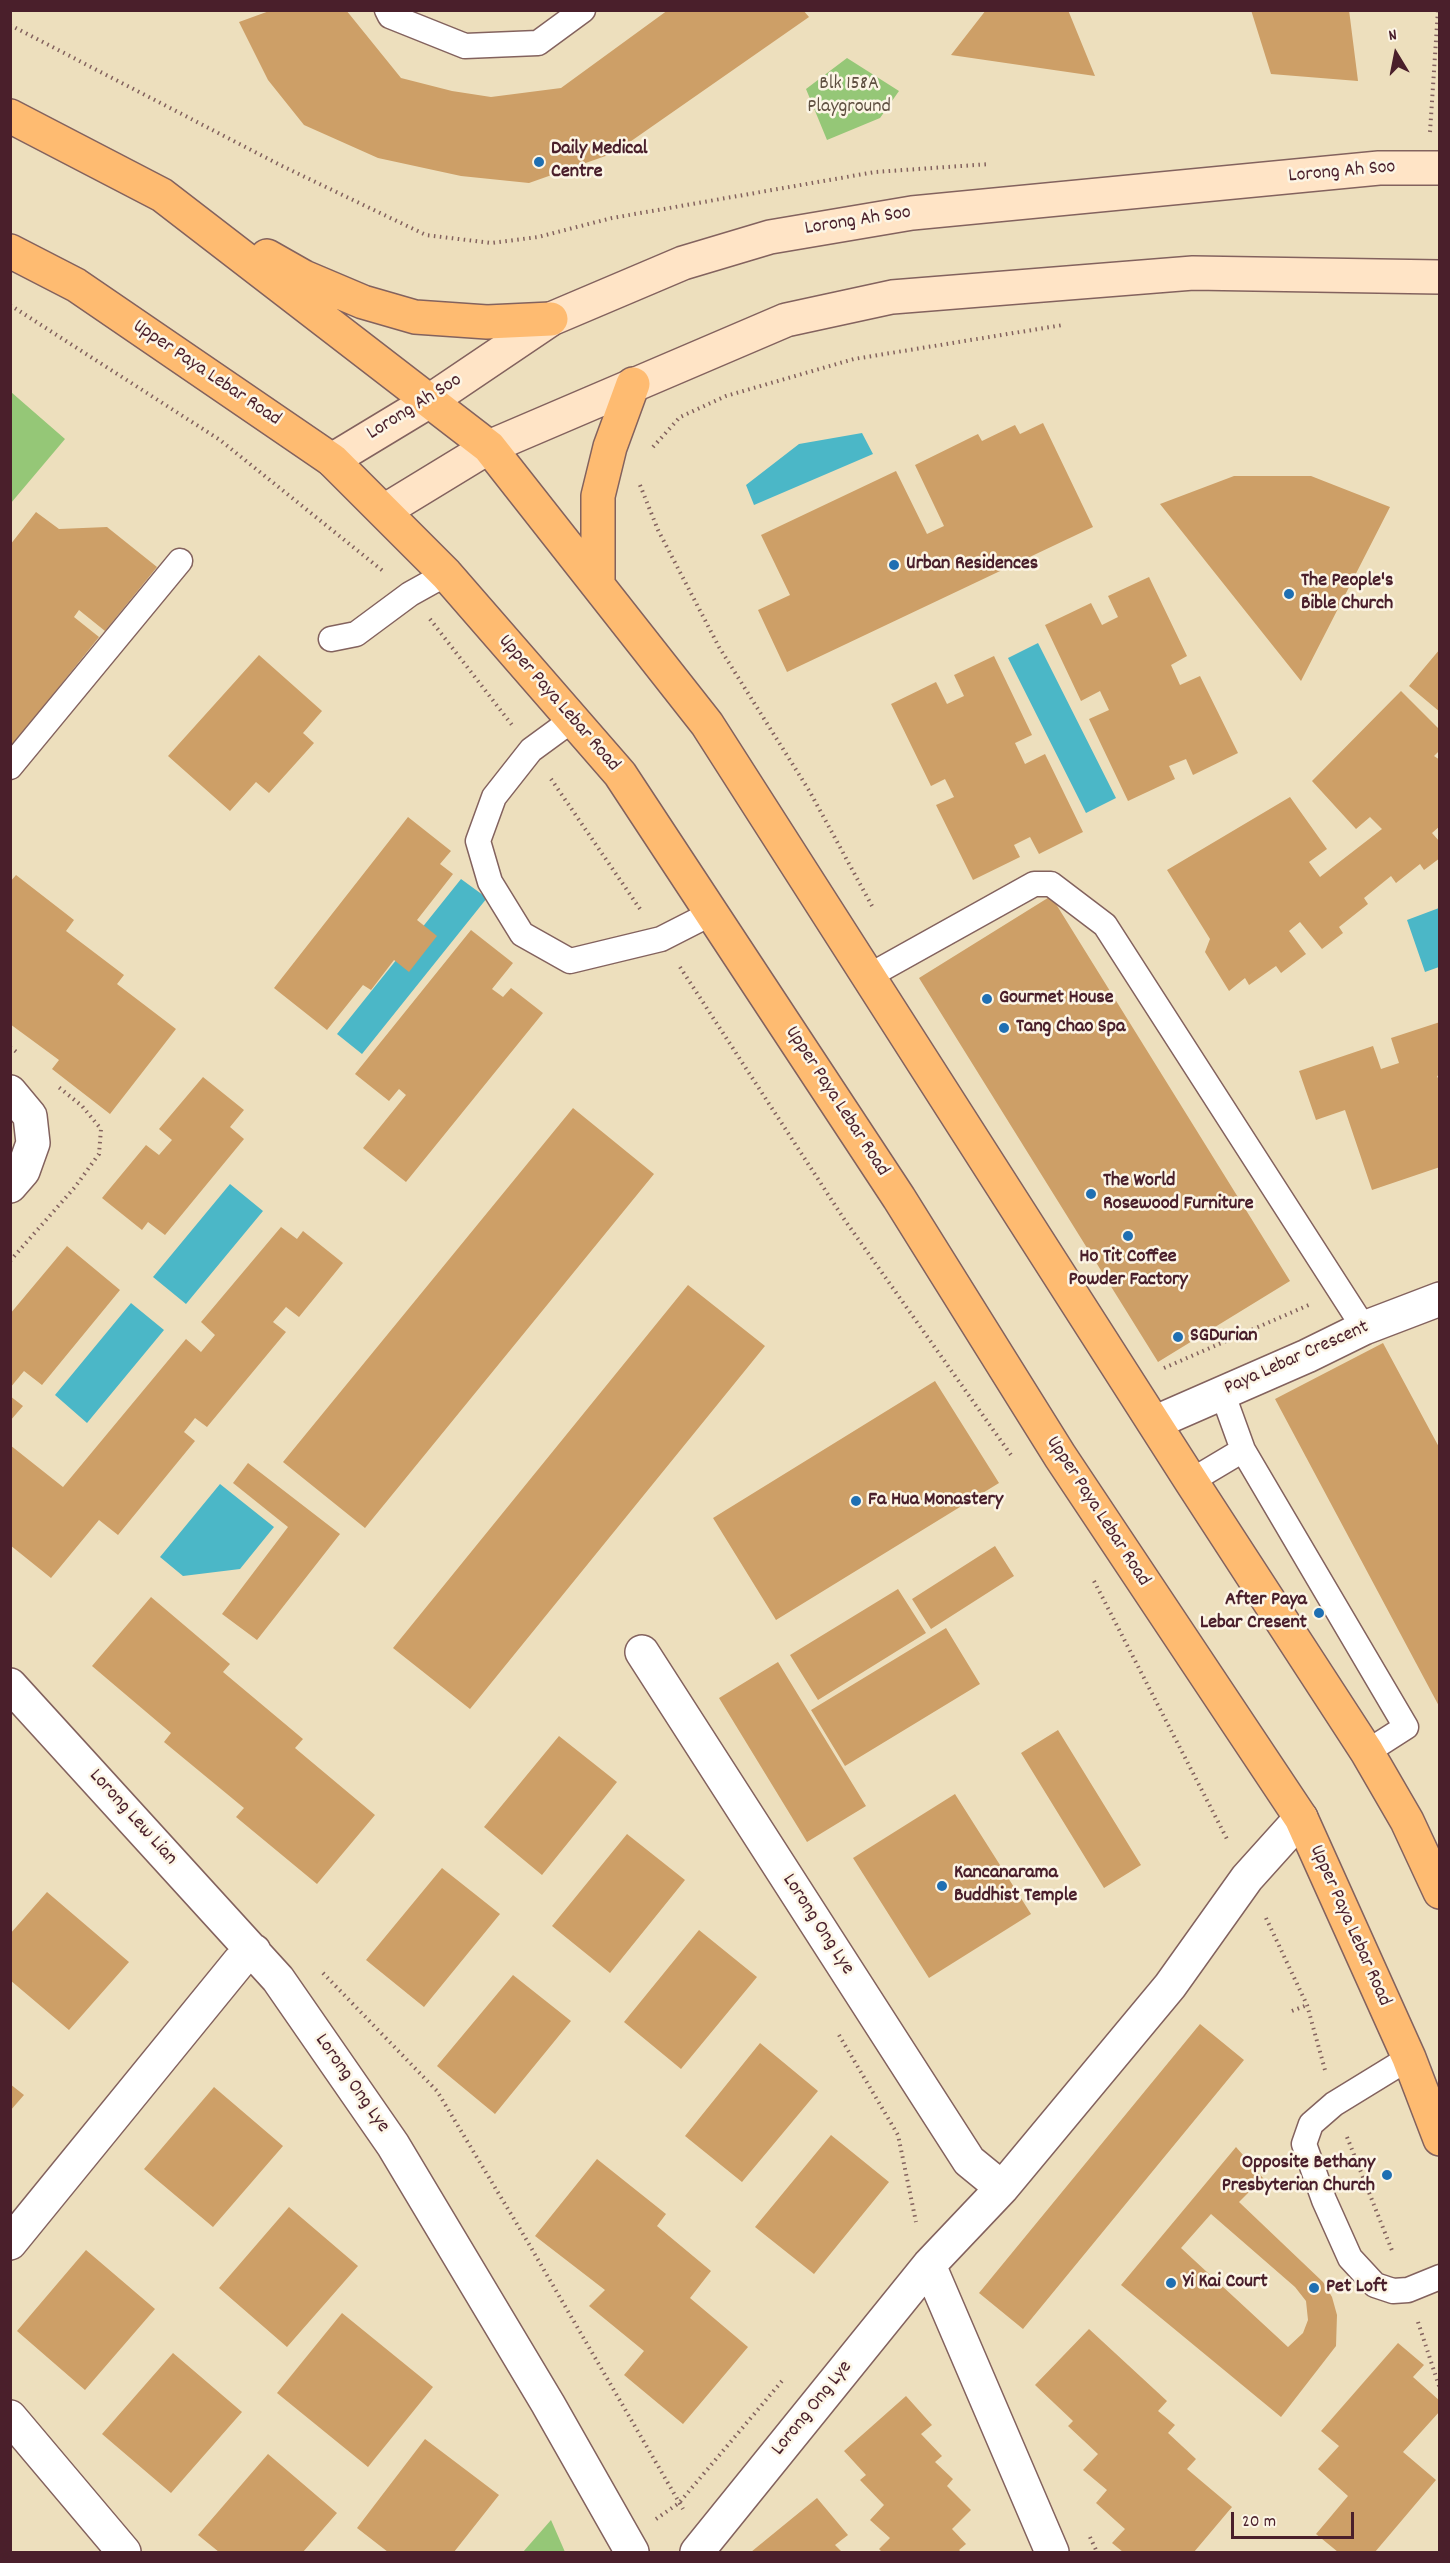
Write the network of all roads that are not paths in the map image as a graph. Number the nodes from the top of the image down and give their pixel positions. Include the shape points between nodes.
1 (387, 10) edge
2 (584, 10) edge
3 (10, 116) edge
4 (1435, 154) edge
5 (162, 195) junction
6 (10, 250) edge
7 (1440, 277) edge
8 (551, 319) junction
9 (633, 384) junction
10 (428, 402) junction
11 (489, 447) junction
12 (332, 460) junction
13 (384, 511) junction
14 (180, 561) dead end
15 (446, 574) junction
16 (598, 584) junction
17 (332, 639) dead end
18 (572, 720) junction
19 (10, 767) edge
20 (712, 914) junction
21 (869, 976) junction
22 (10, 1092) edge
23 (10, 1186) edge
24 (1440, 1299) edge
25 (1364, 1328) junction
26 (1222, 1392) junction
27 (1155, 1422) junction
28 (1243, 1450) junction
29 (1191, 1481) junction
30 (642, 1652) dead end
31 (10, 1685) edge
32 (1367, 1752) junction
33 (1301, 1818) junction
34 (1440, 1892) edge
35 (254, 1951) junction
36 (1409, 2058) junction
37 (1440, 2139) edge
38 (1002, 2188) junction
39 (10, 2243) edge
40 (929, 2265) junction
41 (1440, 2277) edge
42 (10, 2417) edge
43 (629, 2546) edge
44 (124, 2553) edge
45 (697, 2553) edge
46 (1052, 2553) edge

1 - 2 lane via 390,16 465,46 538,43
3 - 5 main road
4 - 8 main road, Lorong Ah Soo via 1379,168 923,212 770,237 683,263
5 - 8 main road via 304,277 363,302 415,317 487,322
5 - 10 main road
6 - 12 main road, Upper Paya Lebar Road via 76,285
7 - 9 main road via 1193,273 892,297 786,320
8 - 10 main road, Lorong Ah Soo
9 - 11 main road
9 - 16 main road via 609,447 598,496
10 - 11 main road
10 - 12 main road, Lorong Ah Soo
11 - 13 main road
11 - 16 main road
12 - 13 main road, Upper Paya Lebar Road
13 - 15 main road, Upper Paya Lebar Road
14 - 19 lane
15 - 17 lane via 410,594 356,634
15 - 18 main road, Upper Paya Lebar Road
16 - 21 main road via 707,724
18 - 20 main road, Upper Paya Lebar Road via 621,774
18 - 20 lane via 531,750 494,797 478,841 490,882 522,934 570,961 661,939
20 - 33 main road, Upper Paya Lebar Road via 899,1198 1060,1456
21 - 25 lane via 1034,884 1051,884 1105,925
21 - 27 main road
22 - 23 street via 30,1116 33,1143 23,1171
24 - 25 street, Paya Lebar Crescent
25 - 26 street, Paya Lebar Crescent
26 - 27 street, Paya Lebar Crescent
26 - 28 lane
27 - 29 main road
28 - 29 lane
28 - 32 lane via 1406,1727
29 - 32 main road
30 - 38 street, Lorong Ong Lye via 969,2161
31 - 35 street, Lorong Lew Lian
32 - 34 main road via 1407,1821
33 - 36 main road, Upper Paya Lebar Road
33 - 38 street, Lorong Ong Lye via 1247,1878 1170,1986
35 - 39 street via 239,1962
35 - 43 street, Lorong Ong Lye via 278,1978 393,2145
36 - 37 main road, Upper Paya Lebar Road
36 - 41 lane via 1334,2104 1311,2124 1304,2144 1350,2258 1375,2285 1393,2291 1407,2290
38 - 40 street, Lorong Ong Lye
40 - 45 street, Lorong Ong Lye
40 - 46 street
42 - 44 street

